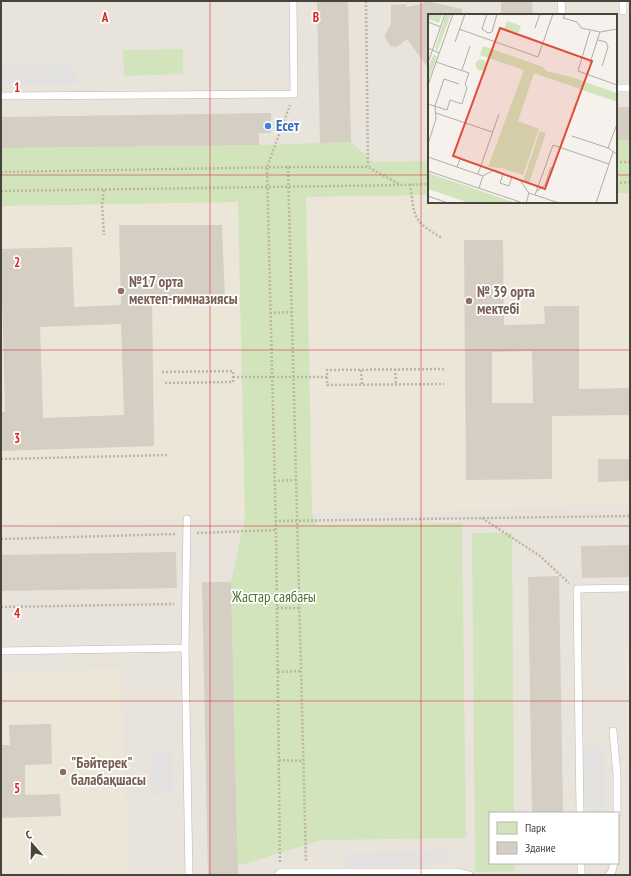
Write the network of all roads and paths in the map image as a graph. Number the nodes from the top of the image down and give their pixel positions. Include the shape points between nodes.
1 (293, 1) edge
2 (366, 1) edge
3 (561, 1) edge
4 (623, 1) edge
5 (623, 11) dead end
6 (562, 14) edge
7 (617, 88) edge
8 (630, 88) edge
9 (294, 94) junction
10 (1, 96) edge
11 (617, 162) edge
12 (630, 162) edge
13 (288, 166) junction
14 (267, 167) junction
15 (368, 167) junction
16 (1, 172) edge
17 (617, 182) edge
18 (630, 182) edge
19 (401, 184) junction
20 (410, 184) junction
21 (428, 184) edge
22 (267, 187) junction
23 (289, 187) junction
24 (104, 190) junction
25 (1, 191) edge
26 (104, 235) dead end
27 (442, 238) dead end
28 (292, 312) junction
29 (270, 313) junction
30 (395, 369) junction
31 (444, 369) dead end
32 (361, 370) junction
33 (162, 372) dead end
34 (294, 376) junction
35 (327, 376) junction
36 (233, 377) junction
37 (272, 377) junction
38 (163, 383) dead end
39 (362, 384) junction
40 (396, 384) junction
41 (444, 384) dead end
42 (168, 455) dead end
43 (1, 459) edge
44 (296, 480) junction
45 (274, 481) junction
46 (630, 516) edge
47 (481, 518) junction
48 (187, 519) dead end
49 (275, 521) junction
50 (297, 521) junction
51 (276, 530) junction
52 (187, 533) junction
53 (1, 539) edge
54 (630, 588) edge
55 (577, 589) junction
56 (185, 603) junction
57 (1, 607) edge
58 (277, 608) junction
59 (299, 608) junction
60 (185, 648) junction
61 (1, 651) edge
62 (301, 671) junction
63 (278, 672) junction
64 (614, 731) dead end
65 (279, 760) junction
66 (303, 761) junction
67 (580, 812) edge
68 (617, 812) edge
69 (581, 864) edge
70 (614, 864) edge
71 (306, 872) junction
72 (402, 873) edge
73 (279, 874) edge
74 (342, 874) edge
75 (189, 875) edge
76 (469, 875) edge
77 (581, 875) edge
78 (609, 875) edge

1 - 9 lane
2 - 15 path
3 - 6 lane
4 - 5 lane
7 - 8 lane
9 - 10 lane
9 - 14 path
11 - 12 path
13 - 14 path
13 - 15 path
13 - 23 path
14 - 16 path
14 - 22 path
15 - 19 path
17 - 18 path
19 - 20 path
19 - 23 path
20 - 21 path
20 - 27 path via 415,217 424,227
22 - 23 path
22 - 24 path
22 - 29 path
23 - 28 path
24 - 25 path
24 - 26 path
28 - 29 path
28 - 34 path
29 - 37 path
30 - 31 path
30 - 32 path
30 - 40 path
32 - 35 path via 327,370
32 - 39 path
33 - 36 path via 233,371
34 - 35 path
34 - 37 path
34 - 44 path
35 - 39 path via 327,385
36 - 37 path
36 - 38 path via 233,382
37 - 45 path
39 - 40 path
40 - 41 path
42 - 43 path
44 - 45 path
44 - 50 path
45 - 49 path
46 - 47 path
47 - 50 path
47 - 55 path via 540,556
48 - 52 lane
49 - 50 path
49 - 51 path
50 - 59 path
51 - 52 path
51 - 58 path
52 - 53 path
52 - 56 lane
54 - 55 lane
55 - 67 lane
56 - 57 path
56 - 60 lane
58 - 59 path
58 - 63 path
59 - 62 path
60 - 61 lane
60 - 75 lane
62 - 63 path
62 - 66 path
63 - 65 path
64 - 68 lane
65 - 66 path
65 - 73 path
66 - 71 path
69 - 77 lane
70 - 78 lane
71 - 73 lane
71 - 74 lane
72 - 74 lane
72 - 76 lane via 457,872

